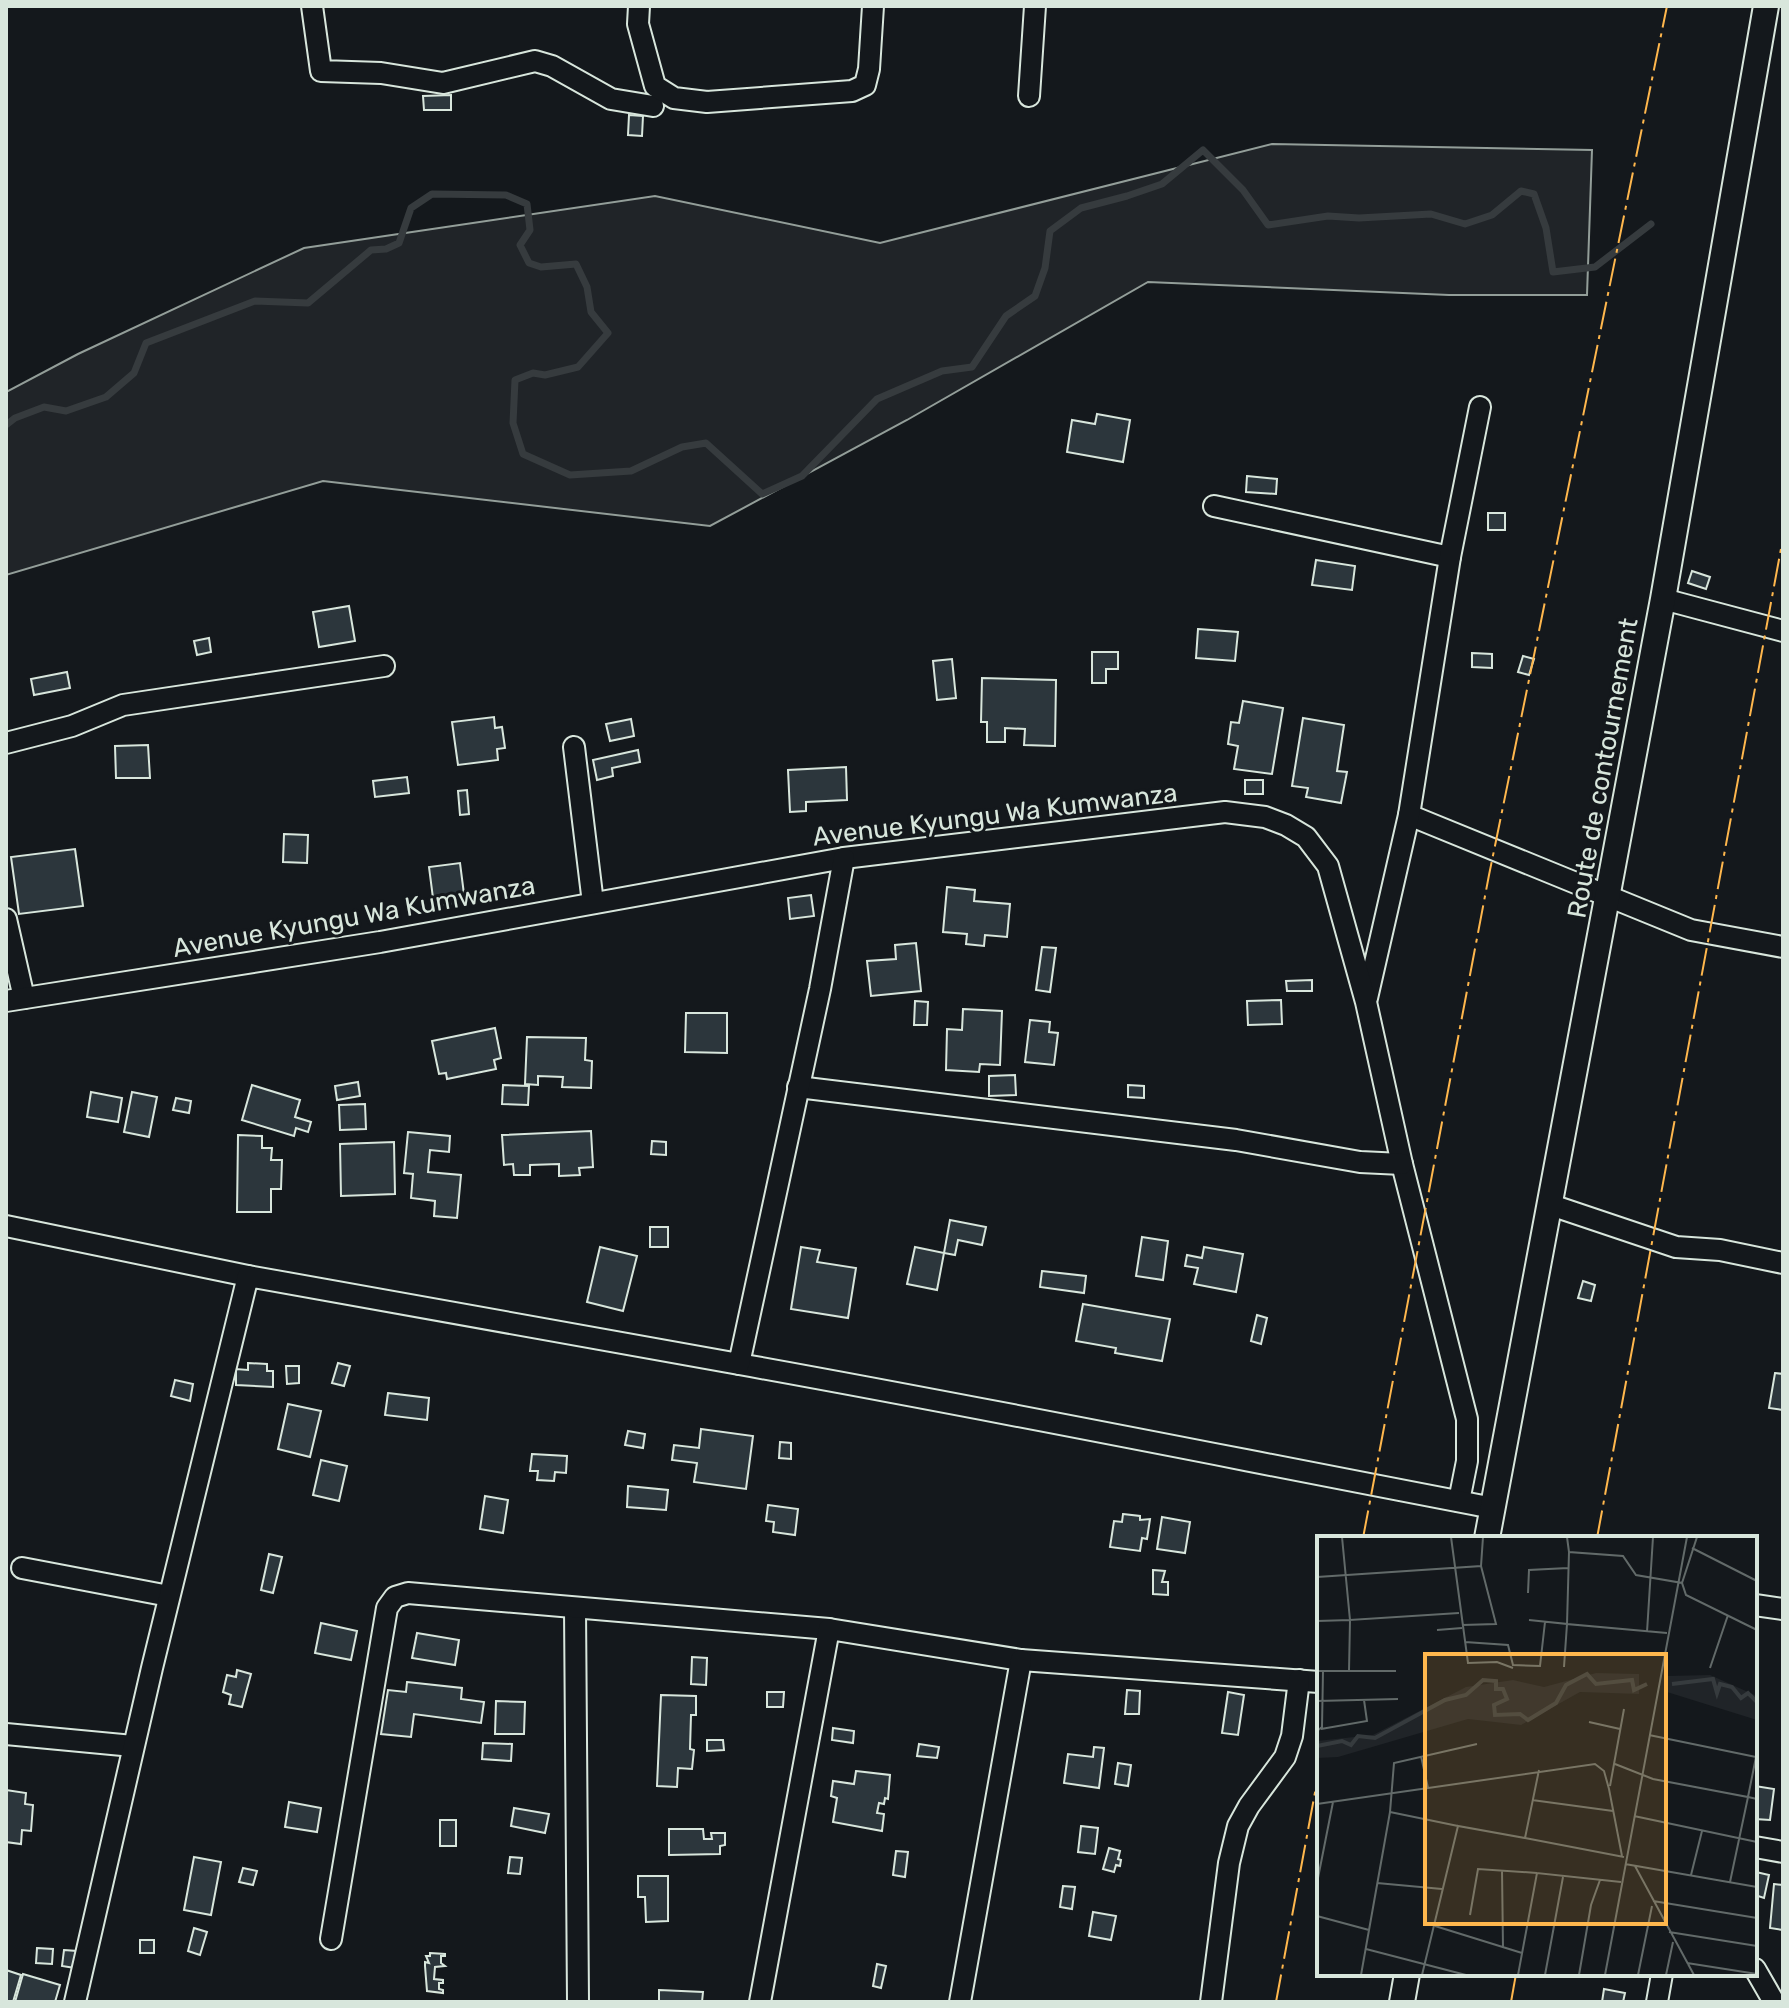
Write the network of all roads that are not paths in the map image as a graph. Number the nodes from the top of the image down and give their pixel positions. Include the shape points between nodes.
1 (312, 6) edge
2 (639, 6) edge
3 (873, 6) edge
4 (1035, 6) edge
5 (1766, 6) edge
6 (1029, 96) dead end
7 (653, 106) dead end
8 (1480, 407) dead end
9 (1214, 506) dead end
10 (1450, 557) junction
11 (1663, 599) junction
12 (1783, 631) edge
13 (384, 666) dead end
14 (6, 743) edge
15 (574, 747) dead end
16 (1409, 815) junction
17 (844, 858) junction
18 (1608, 896) junction
19 (593, 903) junction
20 (6, 919) edge
21 (1783, 947) edge
22 (15, 999) edge
23 (1366, 1002) junction
24 (798, 1087) junction
25 (1402, 1164) junction
26 (1551, 1205) junction
27 (6, 1226) edge
28 (1783, 1263) edge
29 (248, 1276) junction
30 (739, 1364) junction
31 (1459, 1501) junction
32 (1493, 1508) junction
33 (1487, 1536) edge
34 (22, 1568) dead end
35 (169, 1596) junction
36 (1757, 1605) edge
37 (575, 1608) junction
38 (1783, 1609) edge
39 (829, 1629) junction
40 (1021, 1660) junction
41 (1309, 1681) edge
42 (6, 1734) edge
43 (133, 1746) junction
44 (1757, 1847) edge
45 (1783, 1852) edge
46 (331, 1939) dead end
47 (1757, 1972) edge
48 (1407, 1976) edge
49 (1662, 1976) edge
50 (75, 2002) edge
51 (578, 2002) edge
52 (760, 2002) edge
53 (960, 2002) edge
54 (1211, 2002) edge
55 (1402, 2002) edge
56 (1657, 2002) edge
57 (1774, 2002) edge

1 - 7 street via 321,71 443,83 535,61 611,99
2 - 3 street via 638,24 655,86 674,98 707,102 852,91 865,85
4 - 6 street
5 - 11 street, Route de contournement
8 - 10 street
9 - 10 street
10 - 16 street
11 - 12 street
11 - 18 street, Route de contournement
13 - 14 street via 123,705 72,726
15 - 19 street
16 - 18 street
16 - 23 street
17 - 19 street, Avenue Kyungu Wa Kumwanza
17 - 23 street, Avenue Kyungu Wa Kumwanza via 1225,812 1265,817 1306,837 1328,866
17 - 24 street
18 - 21 street via 1691,930
18 - 26 street, Route de contournement
19 - 22 street, Avenue Kyungu Wa Kumwanza
20 - 22 street
23 - 25 street, Avenue Kyungu Wa Kumwanza
24 - 25 street
24 - 30 street
25 - 31 street, Avenue Kyungu Wa Kumwanza via 1467,1419 1467,1461
26 - 28 street via 1676,1247
26 - 32 street, Route de contournement
27 - 29 street
29 - 30 street
29 - 35 street
30 - 31 street
31 - 32 street
32 - 33 street, Route de contournement
34 - 35 street
35 - 43 street
36 - 38 street
37 - 39 street
37 - 46 street via 408,1593 395,1597 387,1608
37 - 51 street
39 - 40 street
39 - 52 street
40 - 41 street
40 - 53 street
41 - 54 street via 1285,1757 1238,1826
42 - 43 street
43 - 50 street
44 - 45 street
47 - 57 street
48 - 55 street
49 - 56 street

